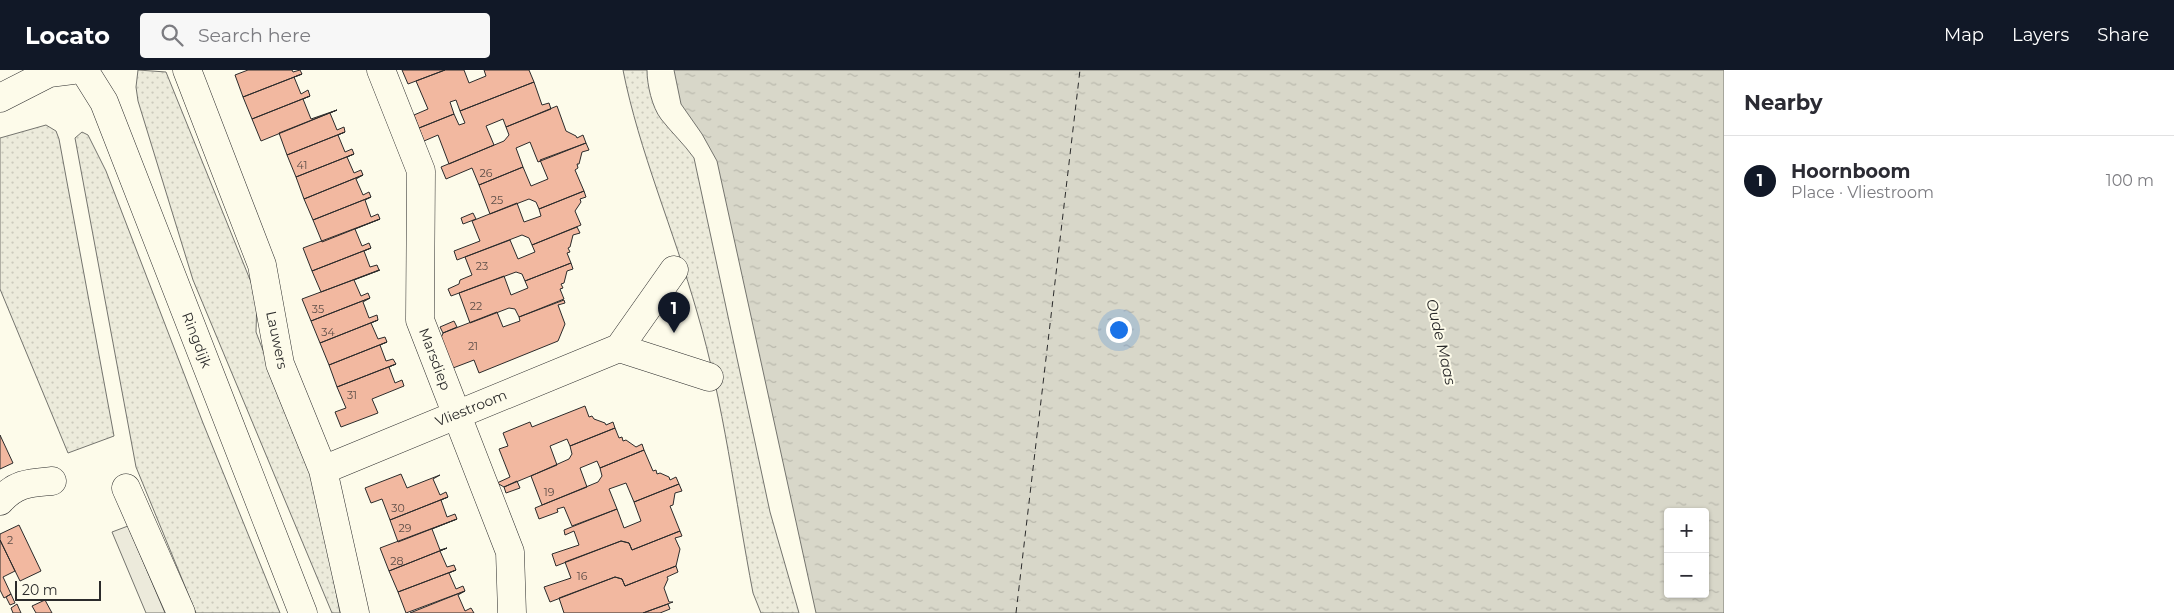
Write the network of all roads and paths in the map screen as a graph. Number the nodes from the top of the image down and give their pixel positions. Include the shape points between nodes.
1 (73, 70) edge
2 (84, 70) edge
3 (187, 70) edge
4 (381, 70) edge
5 (0, 98) edge
6 (674, 270) dead end
7 (619, 348) junction
8 (709, 377) dead end
9 (456, 414) junction
10 (323, 470) junction
11 (52, 481) dead end
12 (126, 488) dead end
13 (0, 501) edge
14 (181, 613) edge
15 (302, 613) edge
16 (355, 613) edge
17 (512, 613) edge

1 - 5 street via 49,73
2 - 15 street, Ringdijk via 104,102
3 - 10 street, Lauwers via 262,265 280,364
4 - 9 street, Marsdiep via 421,172 420,320
6 - 7 street
7 - 8 street
7 - 9 street, Vliestroom
9 - 10 street, Vliestroom
9 - 17 street, Marsdiep via 510,552
10 - 16 street, Lauwers
11 - 13 street via 33,482 11,489
12 - 14 street

